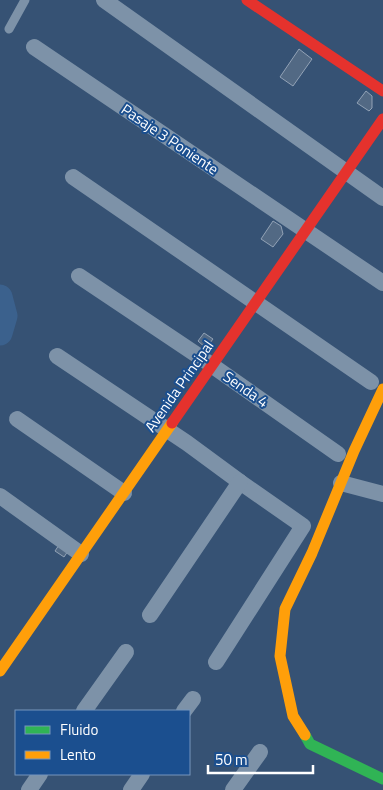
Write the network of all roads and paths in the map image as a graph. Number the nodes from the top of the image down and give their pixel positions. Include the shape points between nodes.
1 (25, 0) edge
2 (104, 0) edge
3 (247, 0) edge
4 (9, 28) dead end
5 (34, 47) dead end
6 (383, 91) edge
7 (383, 119) edge
8 (346, 172) junction
9 (73, 177) dead end
10 (383, 198) edge
11 (305, 230) junction
12 (80, 276) dead end
13 (383, 283) edge
14 (256, 302) junction
15 (57, 356) dead end
16 (212, 365) junction
17 (377, 385) edge
18 (17, 419) dead end
19 (167, 430) junction
20 (338, 454) dead end
21 (240, 482) junction
22 (341, 483) junction
23 (124, 493) junction
24 (383, 494) edge
25 (0, 496) edge
26 (82, 554) junction
27 (150, 615) dead end
28 (126, 652) dead end
29 (4, 655) edge
30 (216, 662) dead end
31 (0, 671) edge
32 (85, 710) edge
33 (260, 752) dead end
34 (39, 775) edge
35 (141, 775) edge
36 (383, 778) edge
37 (29, 790) edge
38 (131, 790) edge
39 (233, 790) edge

1 - 4 lane
2 - 8 street
3 - 6 street
5 - 11 street, Pasaje 3 Poniente
7 - 8 street, Avenida Principal
8 - 10 street
8 - 11 street, Avenida Principal
9 - 14 street
11 - 13 street, Pasaje 3 Poniente
11 - 14 street, Avenida Principal
12 - 16 street, Senda 4
14 - 16 street, Avenida Principal
14 - 17 street
15 - 19 street
16 - 19 street, Avenida Principal
16 - 20 street, Senda 4
17 - 22 street
18 - 23 street
19 - 21 street
19 - 23 street, Avenida Principal
21 - 27 street
21 - 30 street via 303,526
22 - 24 street
22 - 36 street via 285,610 280,656 293,716 310,744
23 - 26 street, Avenida Principal
25 - 26 street
26 - 29 street, Avenida Principal
28 - 32 street
29 - 31 street, Avenida Principal
33 - 39 street
34 - 37 street
35 - 38 street

